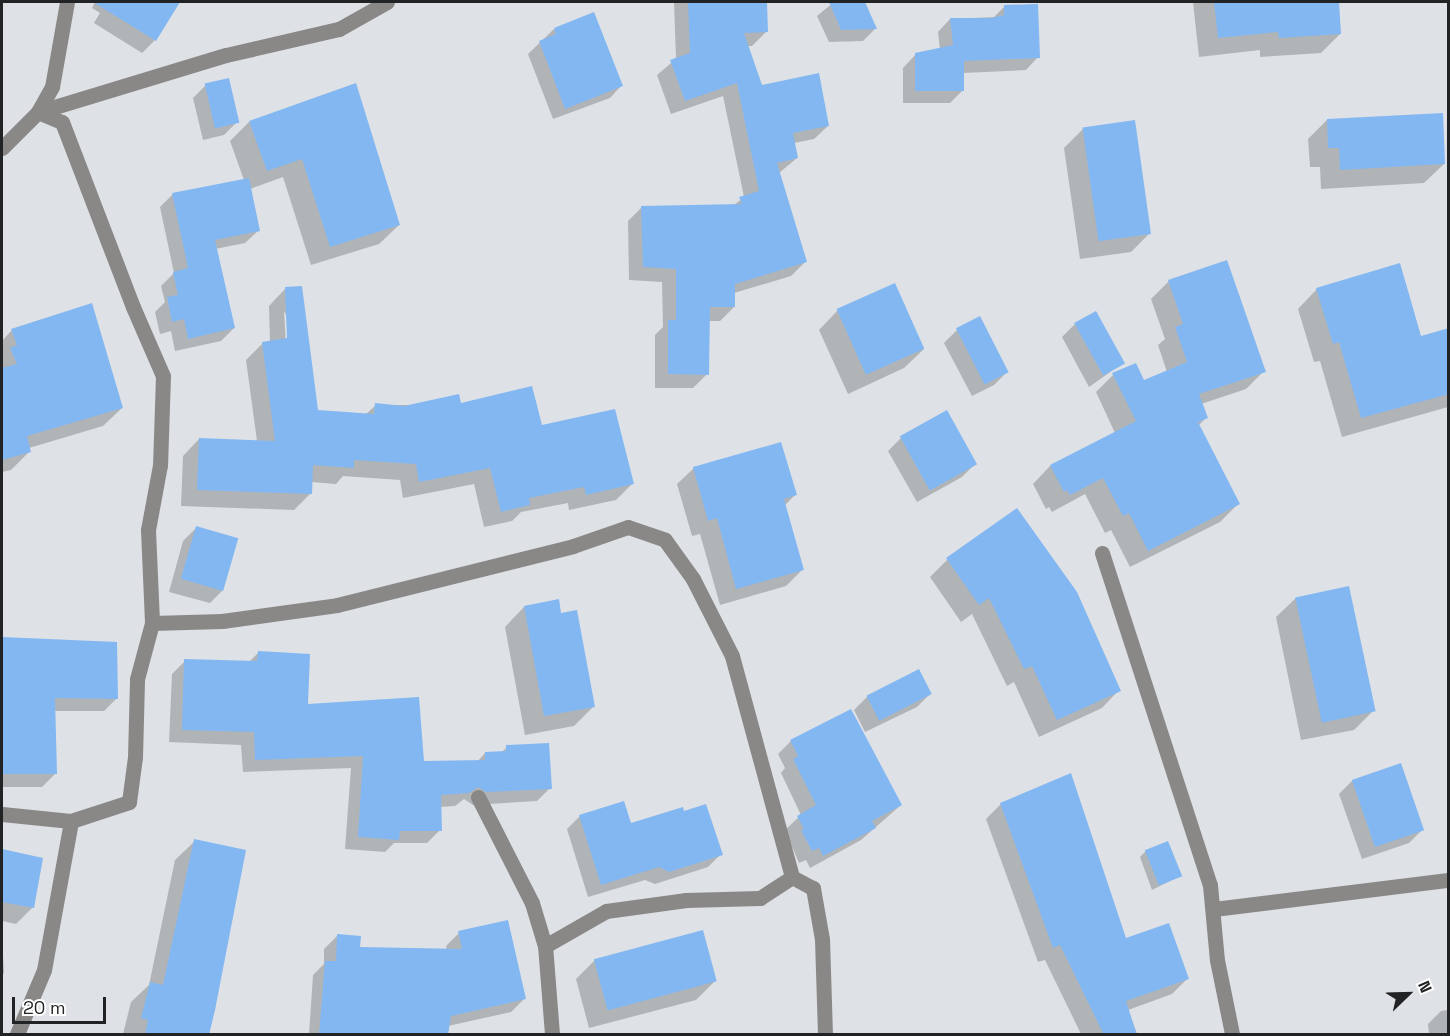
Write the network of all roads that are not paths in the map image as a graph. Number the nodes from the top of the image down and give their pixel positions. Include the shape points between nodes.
1 (67, 2) edge
2 (387, 2) edge
3 (38, 112) junction
4 (2, 147) edge
5 (1102, 553) dead end
6 (152, 623) junction
7 (478, 797) dead end
8 (2, 814) edge
9 (71, 821) junction
10 (792, 877) junction
11 (1449, 879) edge
12 (1214, 909) junction
13 (545, 946) junction
14 (17, 1035) edge
15 (552, 1035) edge
16 (825, 1035) edge
17 (1232, 1035) edge

1 - 3 street via 52,87
2 - 3 street via 339,29 226,55
3 - 4 street
3 - 6 street via 62,122 133,308 164,376 160,465 148,530
5 - 12 street
6 - 9 street via 137,680 135,757 129,802
6 - 10 street via 222,621 337,605 551,552 628,527 665,540 693,579 732,656
7 - 13 street via 532,903
8 - 9 street
9 - 14 street via 44,970
10 - 13 street via 760,898 686,900 606,911
10 - 16 street via 813,888 822,939
11 - 12 street
12 - 17 street via 1217,960
13 - 15 street

